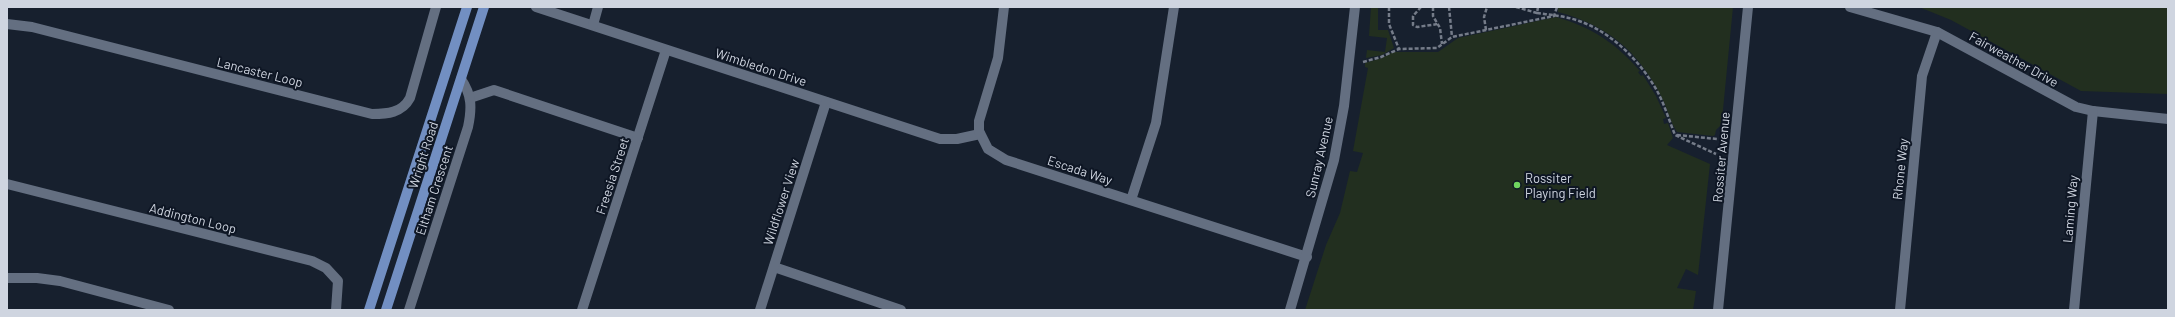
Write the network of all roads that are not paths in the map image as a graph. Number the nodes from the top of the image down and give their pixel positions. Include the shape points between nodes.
1 (436, 7) edge
2 (467, 7) edge
3 (484, 7) edge
4 (536, 7) edge
5 (598, 7) edge
6 (1004, 7) edge
7 (1174, 7) edge
8 (1356, 7) edge
9 (1748, 7) edge
10 (1850, 7) edge
11 (7, 24) edge
12 (593, 25) junction
13 (1937, 32) junction
14 (666, 50) junction
15 (461, 79) junction
16 (470, 98) junction
17 (826, 102) junction
18 (2093, 111) junction
19 (2168, 120) edge
20 (980, 134) junction
21 (638, 138) junction
22 (7, 184) edge
23 (1131, 200) junction
24 (1307, 257) junction
25 (774, 267) junction
26 (7, 278) edge
27 (169, 310) edge
28 (336, 310) edge
29 (369, 310) edge
30 (386, 310) edge
31 (409, 310) edge
32 (582, 310) edge
33 (760, 310) edge
34 (901, 310) edge
35 (1290, 310) edge
36 (1718, 310) edge
37 (1900, 310) edge
38 (2074, 310) edge

1 - 11 street, Lancaster Loop via 410,98 402,108 383,114 372,114 40,29
2 - 29 main road, Wright Road
3 - 15 main road, Wright Road
4 - 12 street, Wimbledon Drive
5 - 12 street
6 - 20 street via 998,58 979,121
7 - 23 street via 1156,123
8 - 24 street, Sunray Avenue via 1344,106 1334,160
9 - 36 street, Rossiter Avenue
10 - 13 street, Fairweather Drive
12 - 14 street, Wimbledon Drive
13 - 18 street, Fairweather Drive via 2068,104
13 - 37 street, Rhone Way via 1922,76
14 - 17 street, Wimbledon Drive
14 - 21 street, Freesia Street
15 - 16 street, Eltham Crescent
15 - 30 main road, Wright Road
16 - 21 street via 494,90
16 - 31 street, Eltham Crescent via 468,127
17 - 20 street, Wimbledon Drive via 940,139 957,139
17 - 25 street, Wildflower View
18 - 19 street, Fairweather Drive
18 - 38 street, Laming Way
20 - 23 street, Escada Way via 988,149 998,156
21 - 32 street, Freesia Street
22 - 28 street, Addington Loop via 312,261 326,268 338,282
23 - 24 street, Escada Way
24 - 35 street, Sunray Avenue
25 - 33 street, Wildflower View
25 - 34 street
26 - 27 street via 60,281

